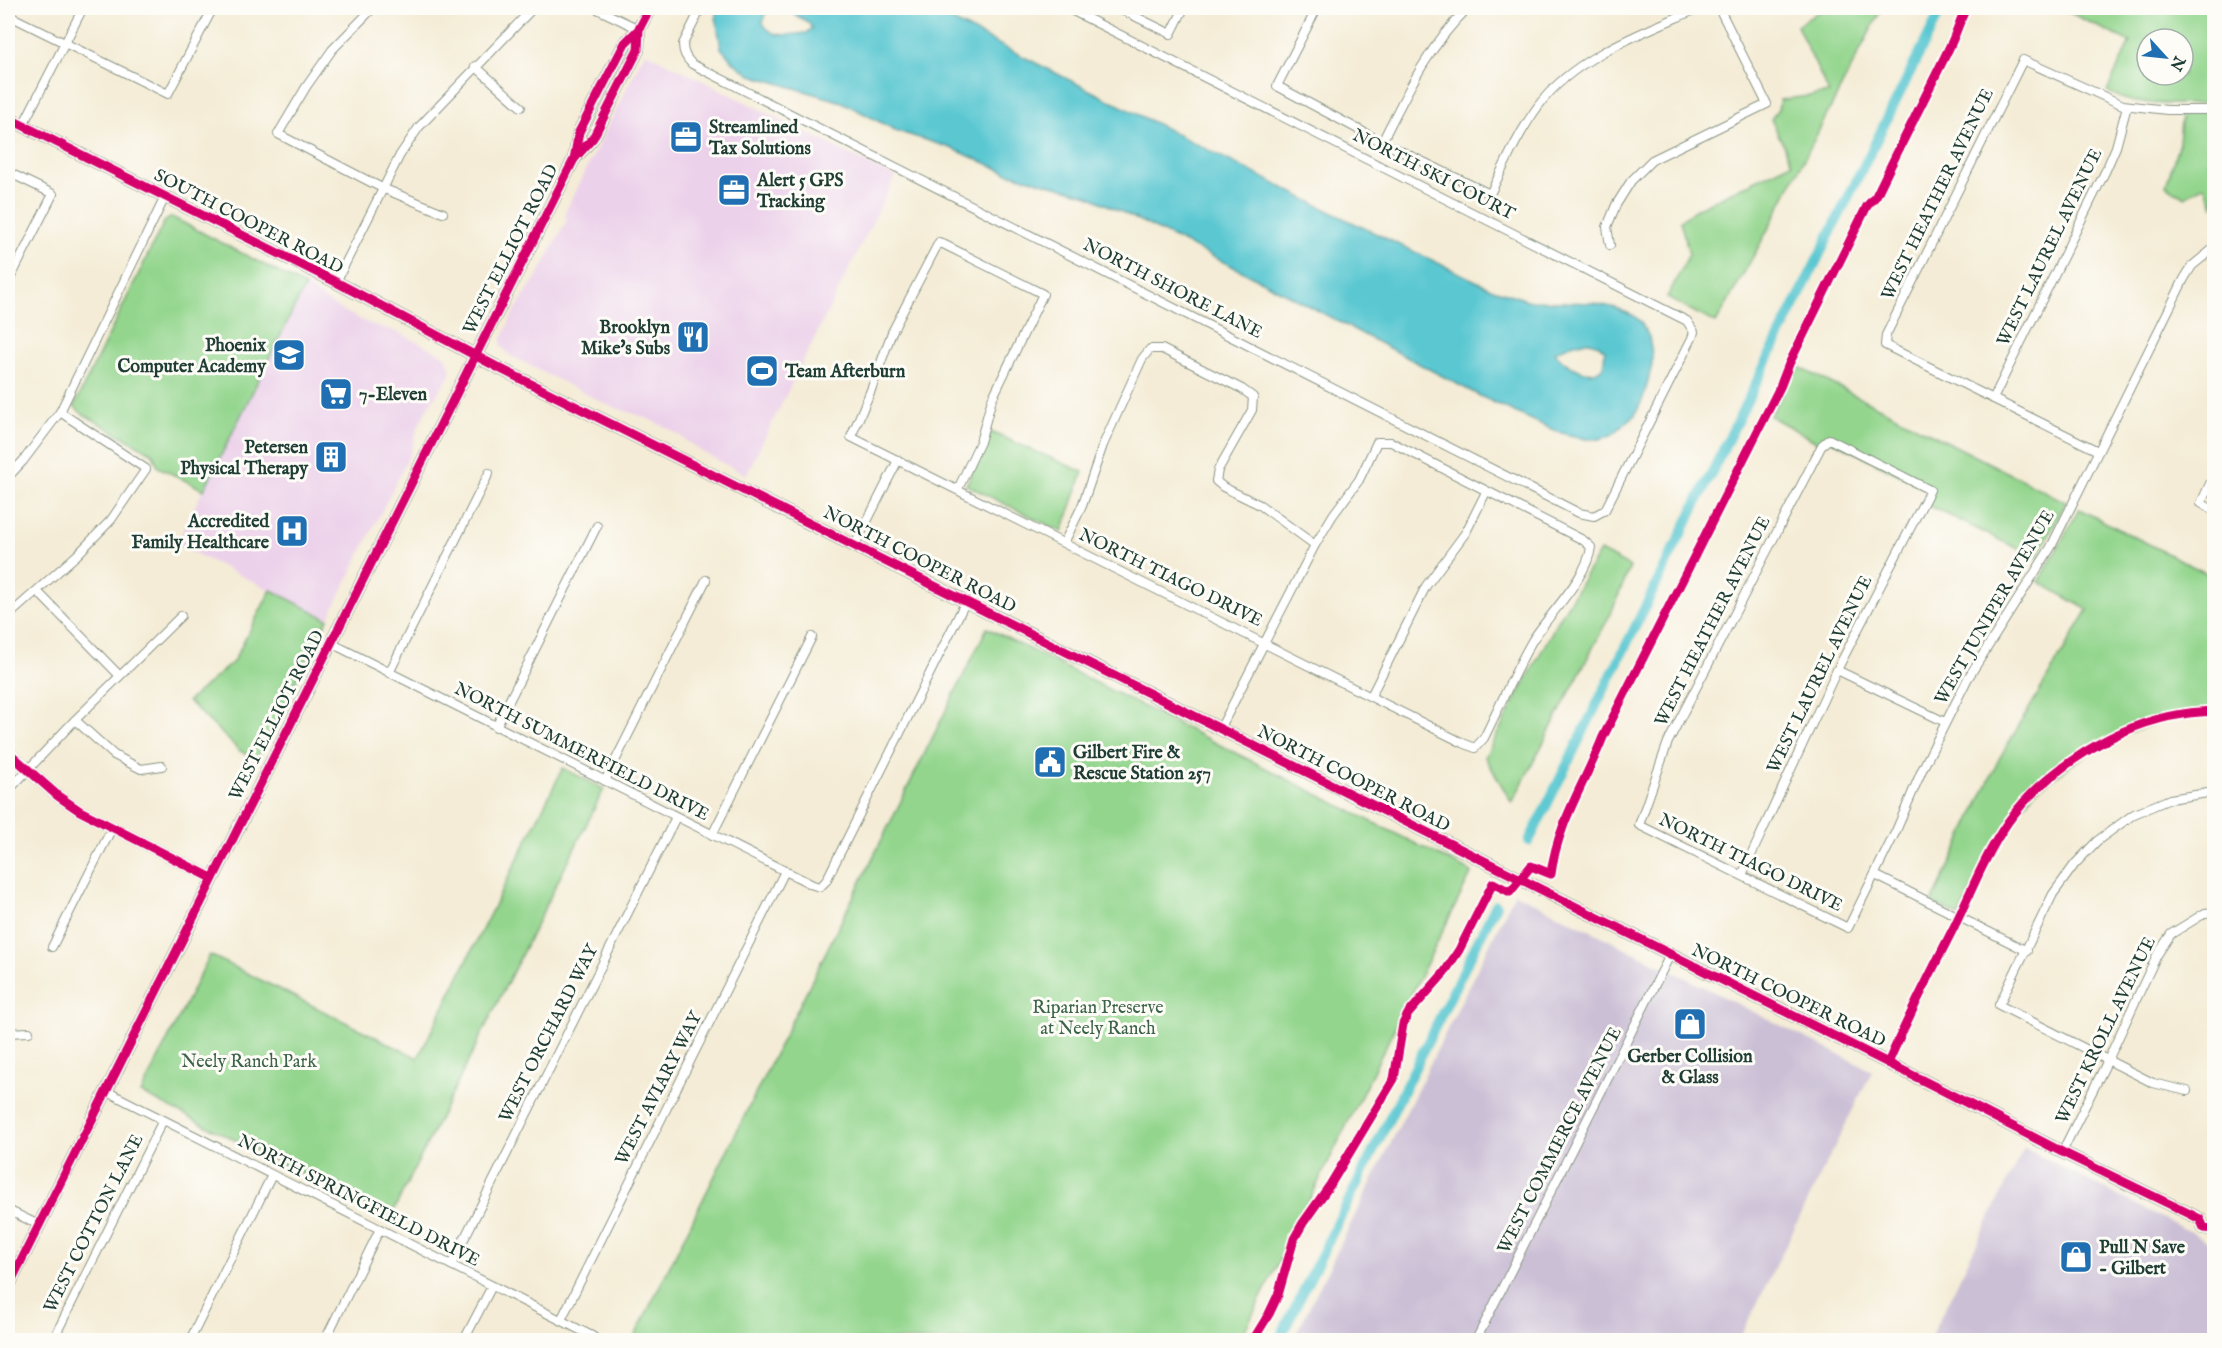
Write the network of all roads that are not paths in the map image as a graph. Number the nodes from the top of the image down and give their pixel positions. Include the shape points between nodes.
1 (83, 8) edge
2 (213, 8) edge
3 (373, 8) edge
4 (533, 8) edge
5 (595, 8) edge
6 (650, 8) edge
7 (701, 8) edge
8 (1067, 8) edge
9 (1118, 8) edge
10 (1184, 8) edge
11 (1317, 8) edge
12 (1468, 8) edge
13 (1699, 8) edge
14 (1719, 8) edge
15 (8, 15) edge
16 (639, 29) junction
17 (66, 43) junction
18 (476, 66) junction
19 (2127, 106) junction
20 (521, 107) dead end
21 (2214, 110) edge
22 (8, 118) edge
23 (22, 125) junction
24 (1382, 142) junction
25 (8, 172) edge
26 (382, 188) junction
27 (165, 197) junction
28 (443, 213) dead end
29 (1610, 245) dead end
30 (2214, 248) edge
31 (336, 282) junction
32 (8, 283) edge
33 (475, 356) junction
34 (1993, 399) junction
35 (60, 412) junction
36 (1651, 419) joint
37 (2098, 451) junction
38 (898, 460) junction
39 (489, 473) dead end
40 (2214, 475) edge
41 (8, 477) edge
42 (958, 489) junction
43 (1929, 490) joint
44 (1486, 492) junction
45 (2214, 510) edge
46 (597, 526) dead end
47 (1064, 543) junction
48 (855, 545) junction
49 (1315, 545) junction
50 (706, 580) dead end
51 (37, 591) junction
52 (966, 601) junction
53 (8, 616) edge
54 (181, 616) dead end
55 (812, 637) dead end
56 (331, 643) junction
57 (1266, 643) junction
58 (1837, 670) junction
59 (389, 673) junction
60 (119, 675) junction
61 (1371, 696) junction
62 (2214, 711) edge
63 (75, 720) junction
64 (1945, 722) junction
65 (496, 727) junction
66 (1220, 729) junction
67 (8, 752) edge
68 (162, 766) dead end
69 (27, 769) junction
70 (605, 781) junction
71 (8, 791) edge
72 (2214, 792) edge
73 (676, 817) junction
74 (1639, 825) joint
75 (112, 828) junction
76 (712, 835) junction
77 (785, 871) junction
78 (1742, 875) junction
79 (1875, 875) junction
80 (212, 878) junction
81 (2214, 912) edge
82 (1959, 916) junction
83 (1848, 928) joint
84 (52, 947) dead end
85 (2027, 951) junction
86 (1670, 955) junction
87 (29, 1032) dead end
88 (8, 1033) edge
89 (2108, 1060) junction
90 (1888, 1063) junction
91 (106, 1091) junction
92 (2187, 1091) dead end
93 (163, 1120) junction
94 (2062, 1152) junction
95 (272, 1175) junction
96 (8, 1210) edge
97 (39, 1225) junction
98 (2214, 1228) edge
99 (380, 1229) junction
100 (451, 1265) junction
101 (492, 1286) junction
102 (8, 1287) edge
103 (561, 1320) junction
104 (53, 1341) edge
105 (190, 1341) edge
106 (325, 1341) edge
107 (464, 1341) edge
108 (597, 1341) edge
109 (1476, 1341) edge

1 - 17 street
2 - 17 street via 168,94
3 - 26 street via 332,50 278,134
4 - 18 street
5 - 16 street
6 - 16 main road, WEST ELLIOT ROAD
7 - 36 street, NORTH SHORE LANE via 683,44 686,58 692,64 1580,513 1594,516 1605,510
8 - 36 street, NORTH SKI COURT via 1687,321 1694,332 1692,338
9 - 10 street via 1171,34
11 - 24 street via 1277,86
12 - 24 street via 1423,63
13 - 24 street via 1618,44 1567,76 1539,104 1490,194
14 - 29 street via 1767,104 1652,160 1631,181 1616,205 1608,227
15 - 17 street
16 - 33 main road, WEST ELLIOT ROAD via 638,50 593,138 574,159
17 - 23 street
18 - 20 street
18 - 26 street via 419,127
19 - 21 street
19 - 34 street, WEST LAUREL AVENUE via 2106,170
19 - 34 street, WEST HEATHER AVENUE via 2023,60 1886,335 1885,345
22 - 23 main road, SOUTH COOPER ROAD
23 - 27 main road, SOUTH COOPER ROAD
25 - 32 street via 53,194
26 - 28 street
26 - 31 street
27 - 31 main road, SOUTH COOPER ROAD
27 - 35 street
30 - 37 street, WEST JUNIPER AVENUE via 2192,266 2184,279
31 - 33 main road, SOUTH COOPER ROAD
33 - 48 main road, NORTH COOPER ROAD
33 - 56 main road, WEST ELLIOT ROAD
34 - 37 street
35 - 41 street
35 - 51 street via 146,469 111,520
37 - 64 street, WEST JUNIPER AVENUE via 2044,558 1968,678
38 - 42 street, NORTH TIAGO DRIVE
38 - 42 street, NORTH TIAGO DRIVE via 851,437 892,332 939,242 1043,294 992,399 980,442
38 - 48 street
39 - 59 street
40 - 45 street via 2200,503
42 - 47 street, NORTH TIAGO DRIVE
43 - 58 street, WEST LAUREL AVENUE
43 - 74 street, WEST HEATHER AVENUE via 1829,439 1821,445 1668,742
44 - 49 street via 1391,442 1377,442 1359,480
44 - 61 street via 1466,532 1426,586
44 - 61 street, NORTH TIAGO DRIVE via 1583,540 1592,547 1591,555 1533,640 1484,738 1475,748
46 - 65 street
47 - 49 street via 1083,506 1103,445 1150,349 1162,350 1253,396 1252,410 1218,470 1216,481 1260,505
47 - 57 street, NORTH TIAGO DRIVE
48 - 52 main road, NORTH COOPER ROAD
49 - 57 street
50 - 70 street
51 - 53 street
51 - 60 street
52 - 66 main road, NORTH COOPER ROAD
52 - 77 street, NORTH SUMMERFIELD DRIVE via 826,881 820,887
54 - 60 street
55 - 76 street
56 - 59 street, NORTH SUMMERFIELD DRIVE
56 - 80 main road, WEST ELLIOT ROAD
57 - 61 street, NORTH TIAGO DRIVE
57 - 66 street
58 - 64 street
58 - 78 street, WEST LAUREL AVENUE
59 - 65 street, NORTH SUMMERFIELD DRIVE
60 - 63 street
62 - 82 street via 2181,714 2109,739 2037,789 2008,822
63 - 68 street via 114,755 141,769
63 - 69 street
64 - 79 street, WEST JUNIPER AVENUE
65 - 70 street, NORTH SUMMERFIELD DRIVE
66 - 86 main road, NORTH COOPER ROAD
67 - 69 street
69 - 71 street
69 - 75 street via 58,796
70 - 73 street, NORTH SUMMERFIELD DRIVE
72 - 85 street via 2170,799 2134,814 2097,841 2053,894
73 - 76 street, NORTH SUMMERFIELD DRIVE
73 - 100 street, WEST ORCHARD WAY
74 - 78 street, NORTH TIAGO DRIVE
75 - 80 street
75 - 84 street
76 - 77 street, NORTH SUMMERFIELD DRIVE
77 - 103 street, WEST AVIARY WAY
78 - 83 street, NORTH TIAGO DRIVE
79 - 82 street
79 - 83 street, WEST JUNIPER AVENUE
80 - 91 main road, WEST ELLIOT ROAD
81 - 89 street, WEST KROLL AVENUE via 2205,913 2171,934 2157,955
82 - 85 street
82 - 90 street
85 - 89 street via 1999,1005
86 - 90 main road, NORTH COOPER ROAD
86 - 109 street, WEST COMMERCE AVENUE
87 - 88 street
89 - 92 street via 2153,1083
89 - 94 street, WEST KROLL AVENUE
90 - 94 main road, NORTH COOPER ROAD
91 - 93 street, NORTH SPRINGFIELD DRIVE
91 - 97 main road, WEST ELLIOT ROAD
93 - 95 street, NORTH SPRINGFIELD DRIVE
93 - 104 street, WEST COTTON LANE
94 - 98 main road, NORTH COOPER ROAD via 2200,1219 2204,1228
95 - 99 street, NORTH SPRINGFIELD DRIVE
95 - 105 street
96 - 97 street
97 - 102 main road, WEST ELLIOT ROAD
99 - 100 street, NORTH SPRINGFIELD DRIVE
99 - 106 street
100 - 101 street, NORTH SPRINGFIELD DRIVE
101 - 103 street, NORTH SPRINGFIELD DRIVE
101 - 107 street
103 - 108 street, NORTH SPRINGFIELD DRIVE

